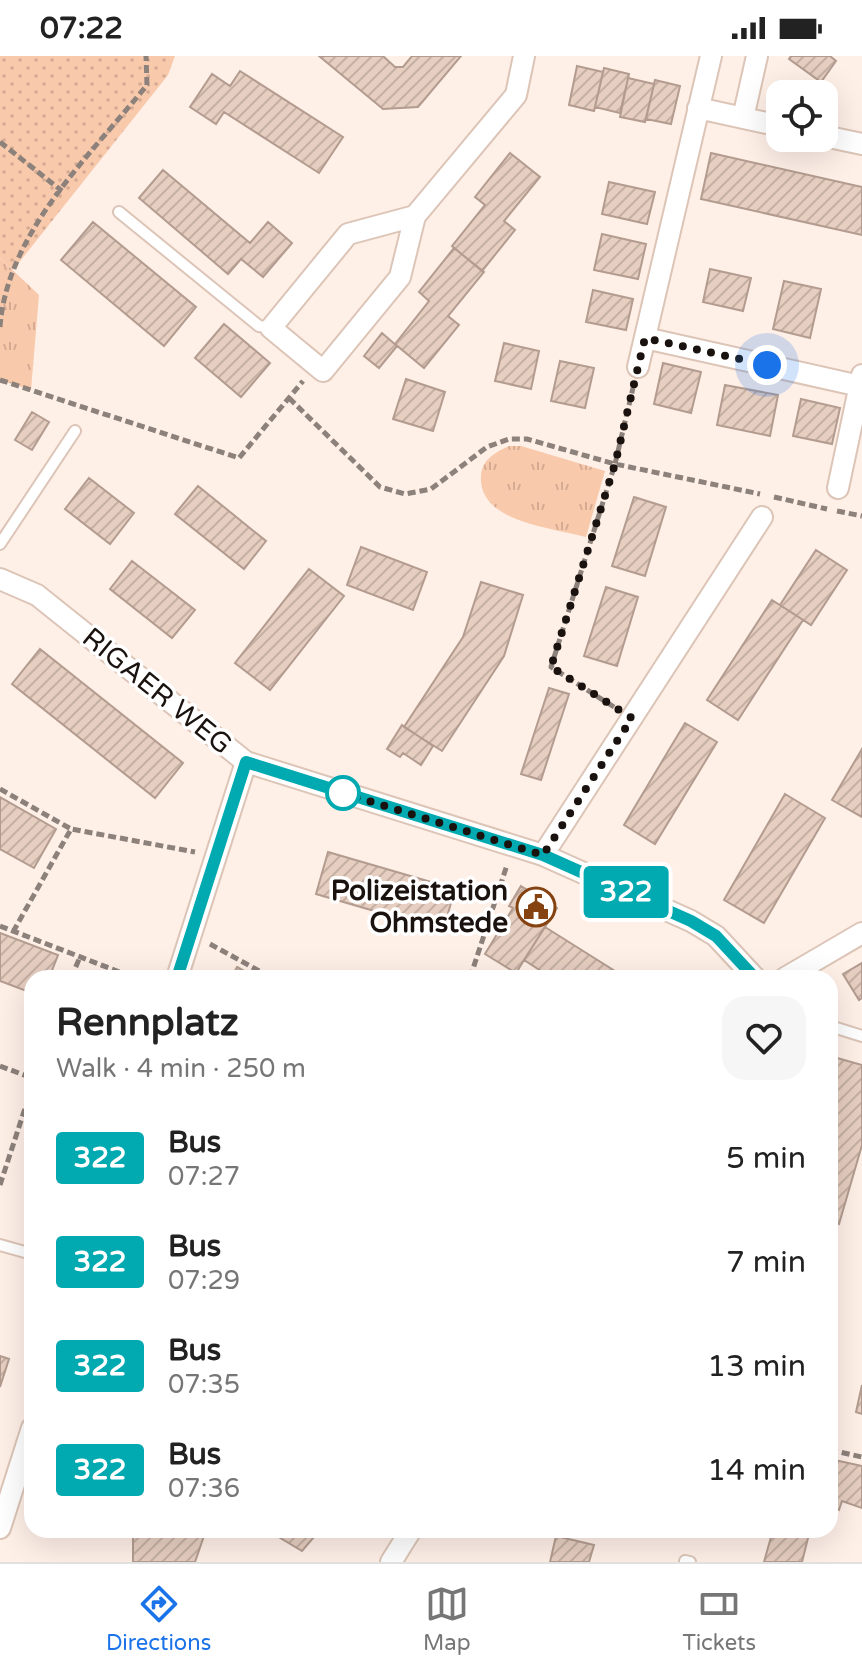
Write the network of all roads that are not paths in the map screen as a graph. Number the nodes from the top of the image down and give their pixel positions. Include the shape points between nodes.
1 (524, 56) edge
2 (711, 56) edge
3 (751, 57) edge
4 (698, 108) junction
5 (743, 118) junction
6 (766, 123) edge
7 (838, 139) edge
8 (862, 144) edge
9 (119, 212) dead end
10 (415, 216) junction
11 (271, 328) junction
12 (645, 338) junction
13 (638, 367) road end
14 (861, 381) edge
15 (75, 431) dead end
16 (838, 488) dead end
17 (762, 517) dead end
18 (0, 544) edge
19 (0, 579) edge
20 (246, 762) junction
21 (543, 855) junction
22 (862, 933) edge
23 (179, 970) edge
24 (748, 970) edge
25 (799, 970) edge
26 (838, 1028) edge
27 (862, 1036) edge
28 (0, 1245) edge
29 (24, 1252) edge
30 (24, 1451) edge
31 (2, 1515) edge
32 (406, 1538) edge
33 (391, 1562) edge

1 - 10 street via 516,95
2 - 4 street
3 - 5 street
4 - 5 street
4 - 12 street
5 - 6 street
7 - 8 street
9 - 11 lane via 259,326
10 - 11 street via 348,234
10 - 11 street via 400,277 323,371
12 - 13 street
12 - 14 street
14 - 16 street
15 - 18 lane
17 - 21 street
19 - 20 street, RIGAER WEG via 37,595
20 - 21 street, RIGAER WEG
20 - 23 street
21 - 24 street, RIGAER WEG via 691,921 716,936
22 - 25 street
26 - 27 lane
28 - 29 lane
30 - 31 street
32 - 33 street

